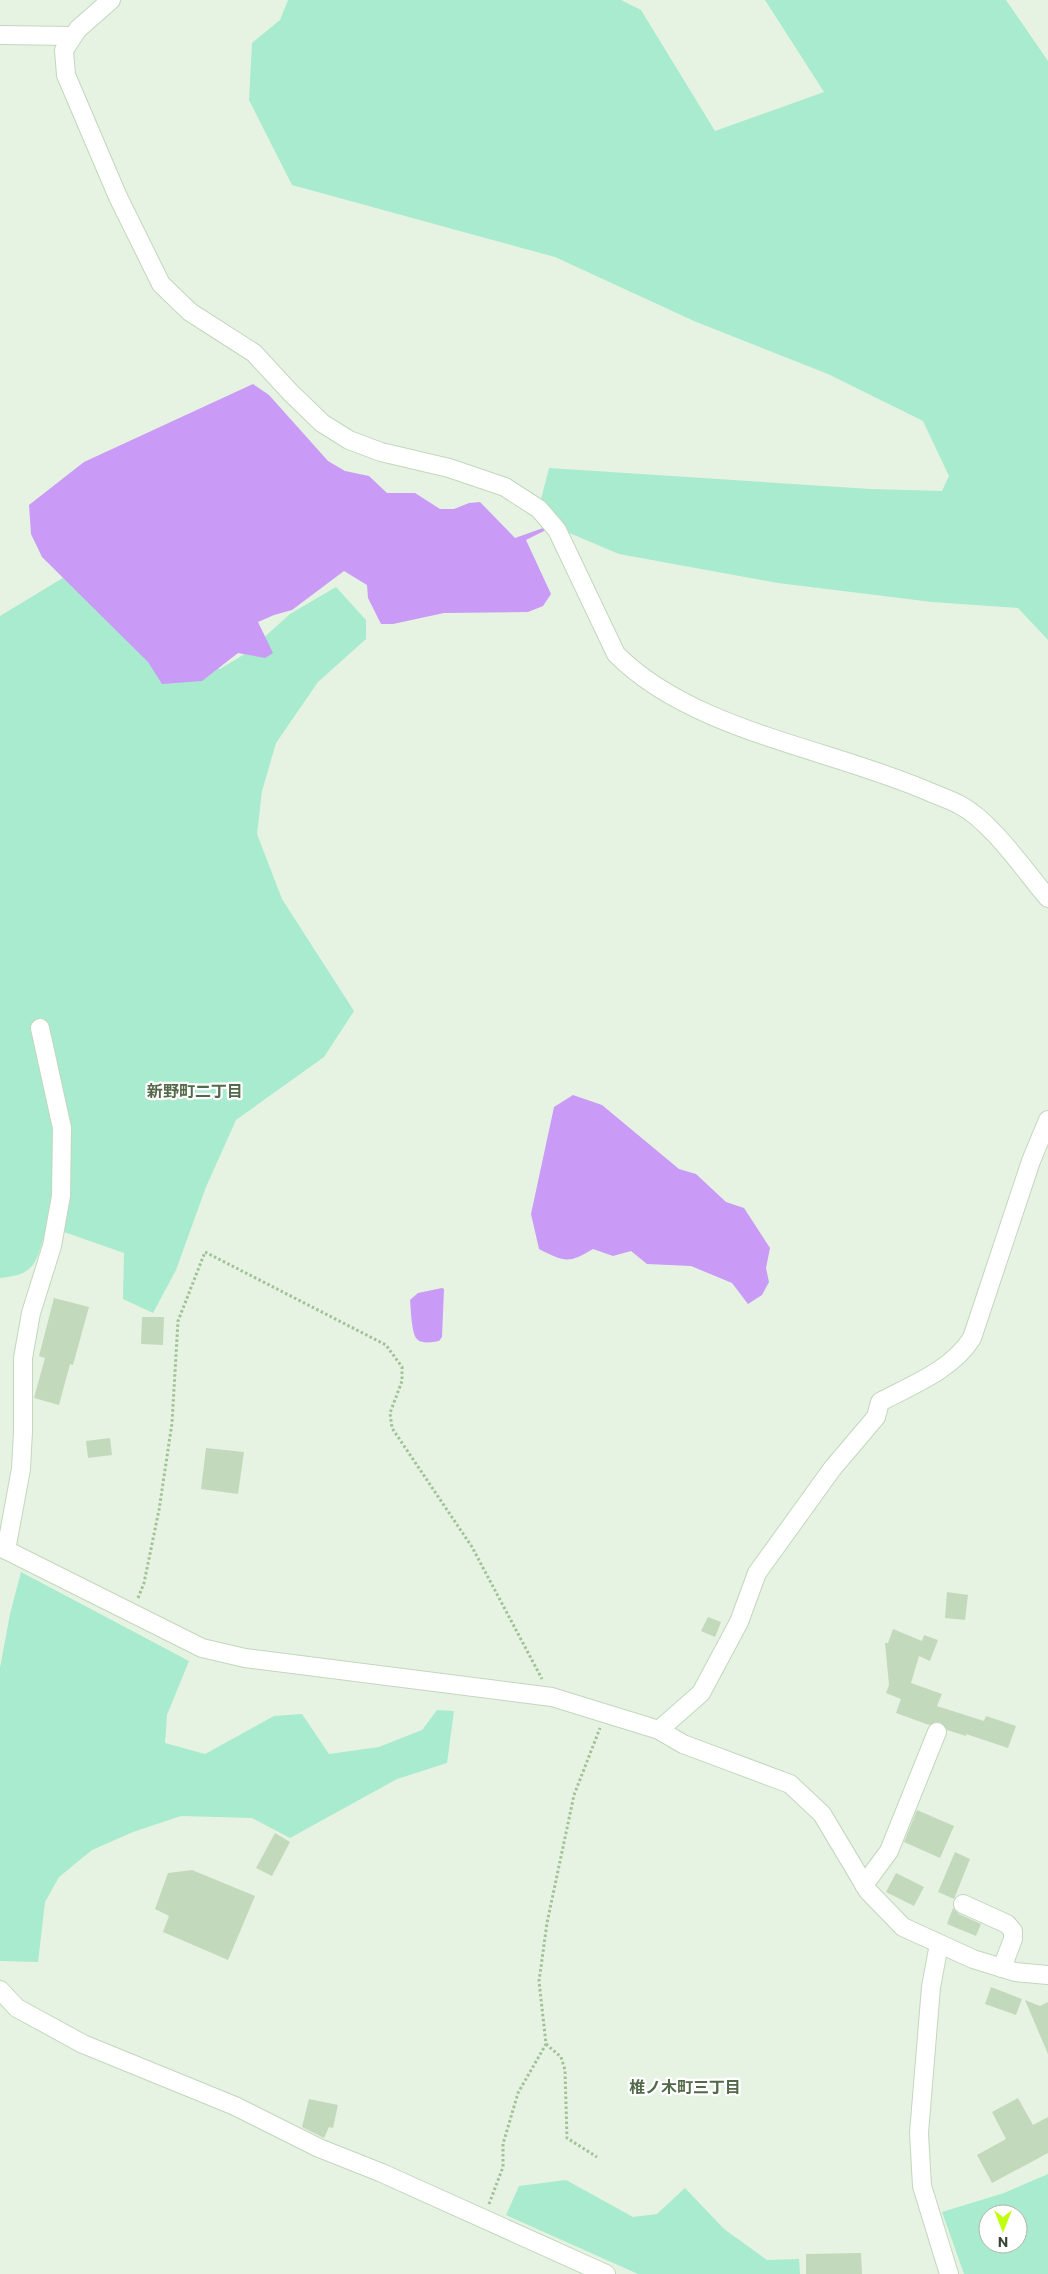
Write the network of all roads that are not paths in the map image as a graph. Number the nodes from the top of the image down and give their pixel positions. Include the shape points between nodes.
1 (111, 0) edge
2 (0, 35) edge
3 (72, 36) junction
4 (1048, 898) edge
5 (40, 1028) dead end
6 (1048, 1120) edge
7 (3, 1549) edge
8 (659, 1730) junction
9 (937, 1732) dead end
10 (864, 1885) junction
11 (963, 1904) dead end
12 (939, 1944) junction
13 (1002, 1968) junction
14 (1048, 1975) edge
15 (0, 1990) edge
16 (606, 2274) edge
17 (949, 2274) edge

1 - 3 street
2 - 3 street
3 - 4 street via 64,50 66,75 118,197 161,284 190,312 254,353 322,423 349,440 505,487 539,509 557,530 616,654 630,669 658,688 716,718 892,776 960,805 980,819
5 - 7 street via 62,1128 61,1196 52,1246 31,1313 23,1358 21,1469
6 - 8 street via 972,1338 943,1368 880,1402 876,1417 832,1469 757,1573 739,1622 701,1693
7 - 8 street via 202,1648 245,1658 552,1697
8 - 10 street via 683,1744 790,1784 822,1814
9 - 10 street via 889,1851
10 - 12 street via 904,1927
11 - 13 street via 1007,1924 1013,1931 1013,1940
12 - 13 street
12 - 17 street via 931,1987 919,2133 922,2186
13 - 14 street
15 - 16 street via 17,2008 83,2044 235,2106 319,2148

